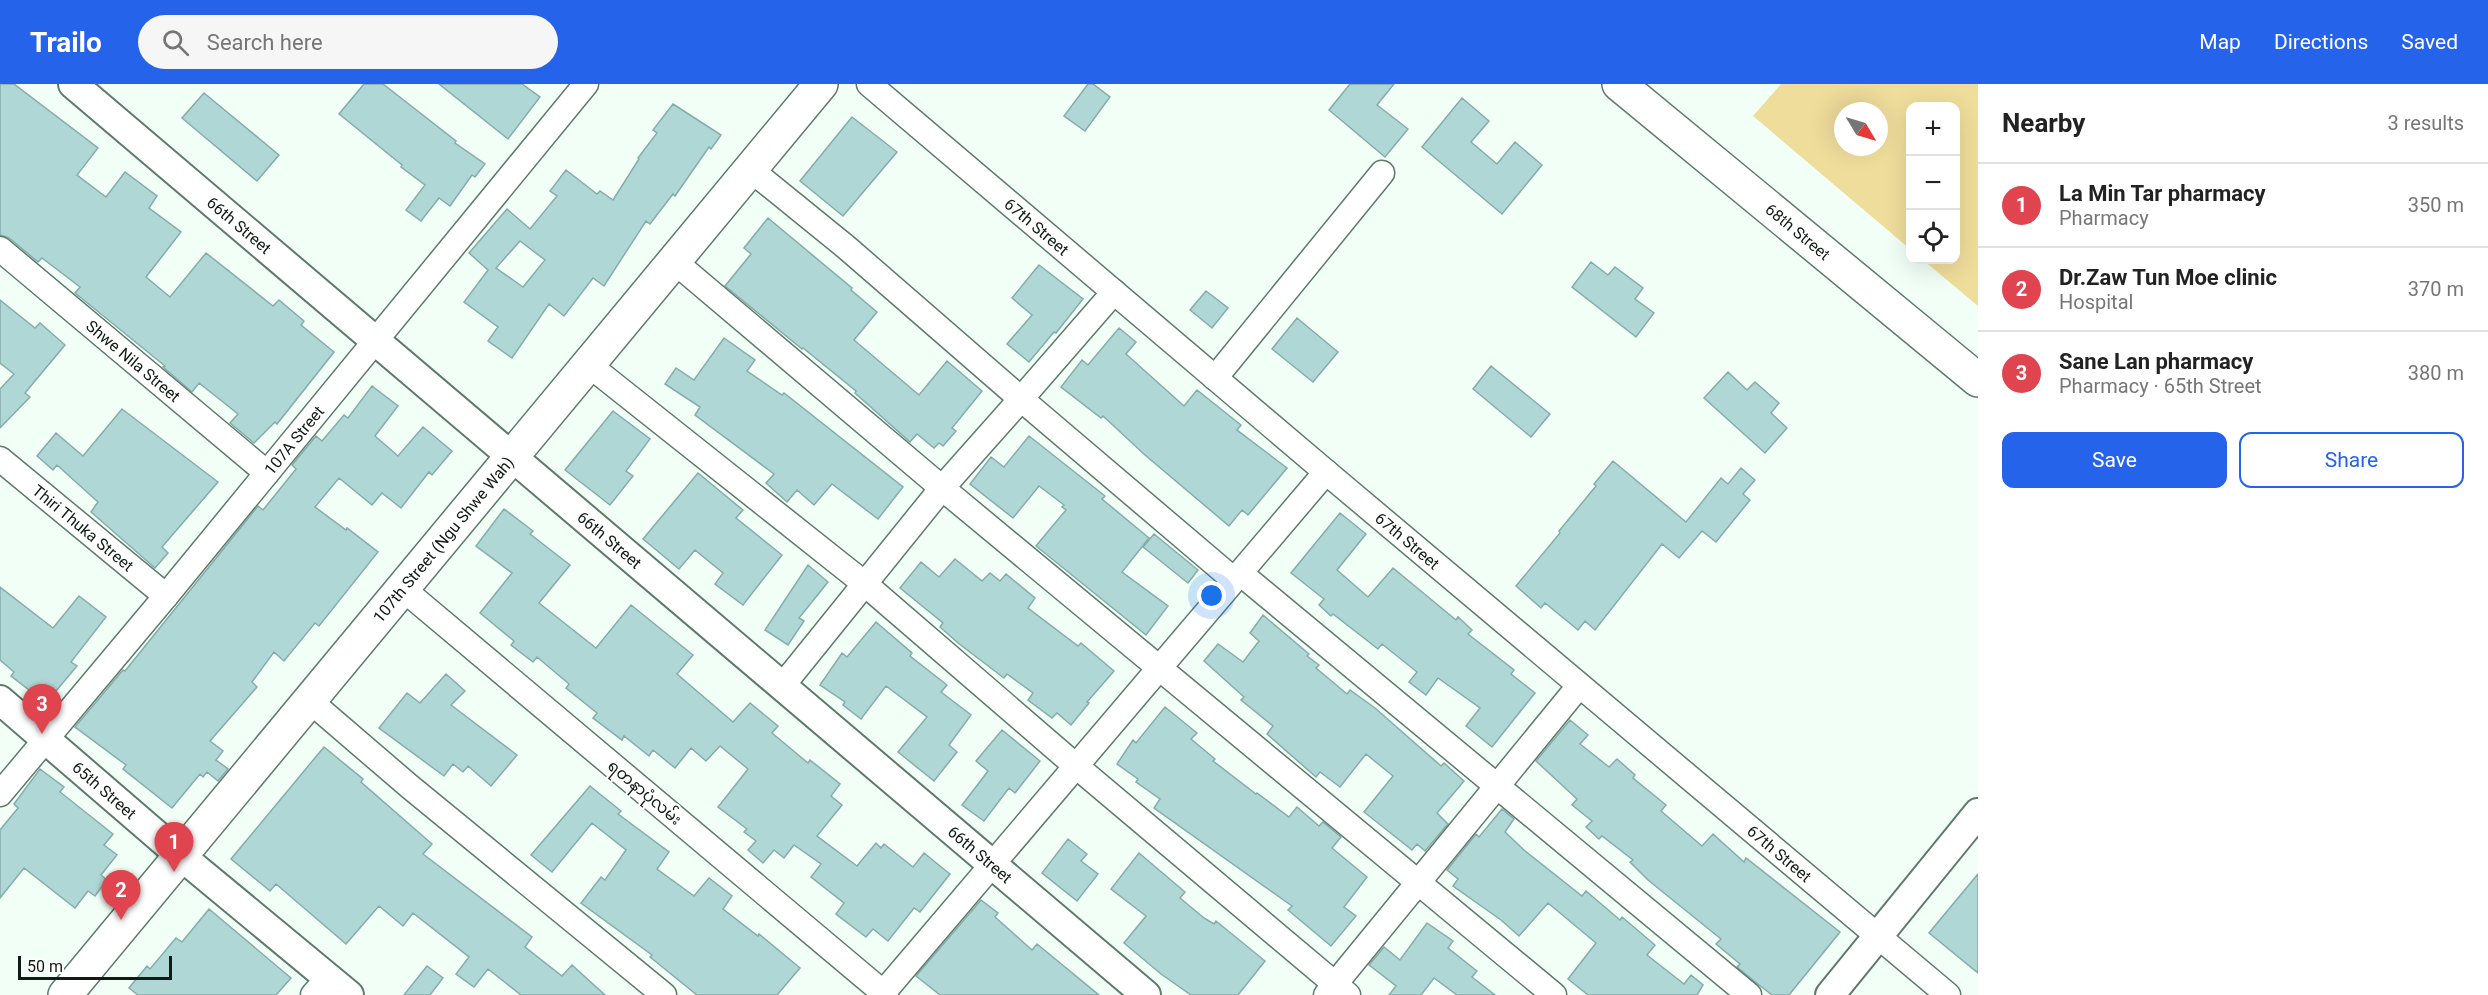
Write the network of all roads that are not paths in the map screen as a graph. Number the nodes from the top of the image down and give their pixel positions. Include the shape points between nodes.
1 (73, 84) edge
2 (585, 84) edge
3 (821, 84) edge
4 (869, 84) edge
5 (1619, 84) edge
6 (751, 170) junction
7 (1382, 173) dead end
8 (0, 249) edge
9 (675, 262) junction
10 (1114, 292) junction
11 (376, 341) junction
12 (589, 365) junction
13 (1215, 378) junction
14 (1978, 381) edge
15 (1021, 399) junction
16 (513, 457) junction
17 (0, 459) edge
18 (1326, 472) junction
19 (267, 473) junction
20 (942, 488) junction
21 (1237, 576) junction
22 (865, 584) junction
23 (403, 589) junction
24 (166, 596) junction
25 (1160, 668) junction
26 (783, 685) junction
27 (1579, 686) junction
28 (0, 700) edge
29 (310, 701) junction
30 (46, 739) junction
31 (1076, 766) junction
32 (1499, 786) junction
33 (0, 794) edge
34 (1978, 813) edge
35 (181, 856) junction
36 (992, 865) junction
37 (1419, 882) junction
38 (1878, 937) junction
39 (330, 989) edge
40 (1336, 991) edge
41 (885, 994) edge
42 (65, 995) edge
43 (664, 995) edge
44 (1146, 995) edge
45 (1554, 995) edge
46 (1749, 995) edge
47 (1830, 995) edge
48 (1948, 995) edge

1 - 11 street, 66th Street
2 - 11 street, 107A Street
3 - 6 main road, 107th Street (Ngu Shwe Wah)
4 - 10 street, 67th Street
5 - 14 main road, 68th Street
6 - 9 main road, 107th Street (Ngu Shwe Wah)
6 - 15 street
7 - 13 street
8 - 19 street, Shwe Nila Street
9 - 12 main road, 107th Street (Ngu Shwe Wah)
9 - 20 street
10 - 13 street, 67th Street
10 - 15 street
11 - 16 street, 66th Street
11 - 19 street, 107A Street
12 - 16 main road, 107th Street (Ngu Shwe Wah)
12 - 22 street
13 - 18 street, 67th Street
15 - 20 street
15 - 21 street
16 - 23 main road, 107th Street (Ngu Shwe Wah)
16 - 26 street, 66th Street
17 - 24 street, Thiri Thuka Street
18 - 21 street
18 - 27 street, 67th Street
19 - 24 street, 107A Street
20 - 22 street
20 - 25 street
21 - 25 street
21 - 32 street
22 - 26 street
22 - 31 street
23 - 29 main road, 107th Street (Ngu Shwe Wah)
23 - 41 street, ရတနာပုံလမ်း
24 - 30 street, 107A Street
25 - 31 street
25 - 37 street
26 - 36 street, 66th Street
27 - 32 street
27 - 38 street, 67th Street
28 - 30 street, 65th Street
29 - 35 main road, 107th Street (Ngu Shwe Wah)
29 - 43 street
30 - 33 street, 107A Street
30 - 35 street, 65th Street
31 - 36 street
31 - 40 street
32 - 37 street
32 - 46 street
34 - 38 street
35 - 39 street, 65th Street
35 - 42 main road, 107th Street (Ngu Shwe Wah)
36 - 41 street
36 - 44 street, 66th Street
37 - 40 street
37 - 45 street
38 - 47 street
38 - 48 street, 67th Street

